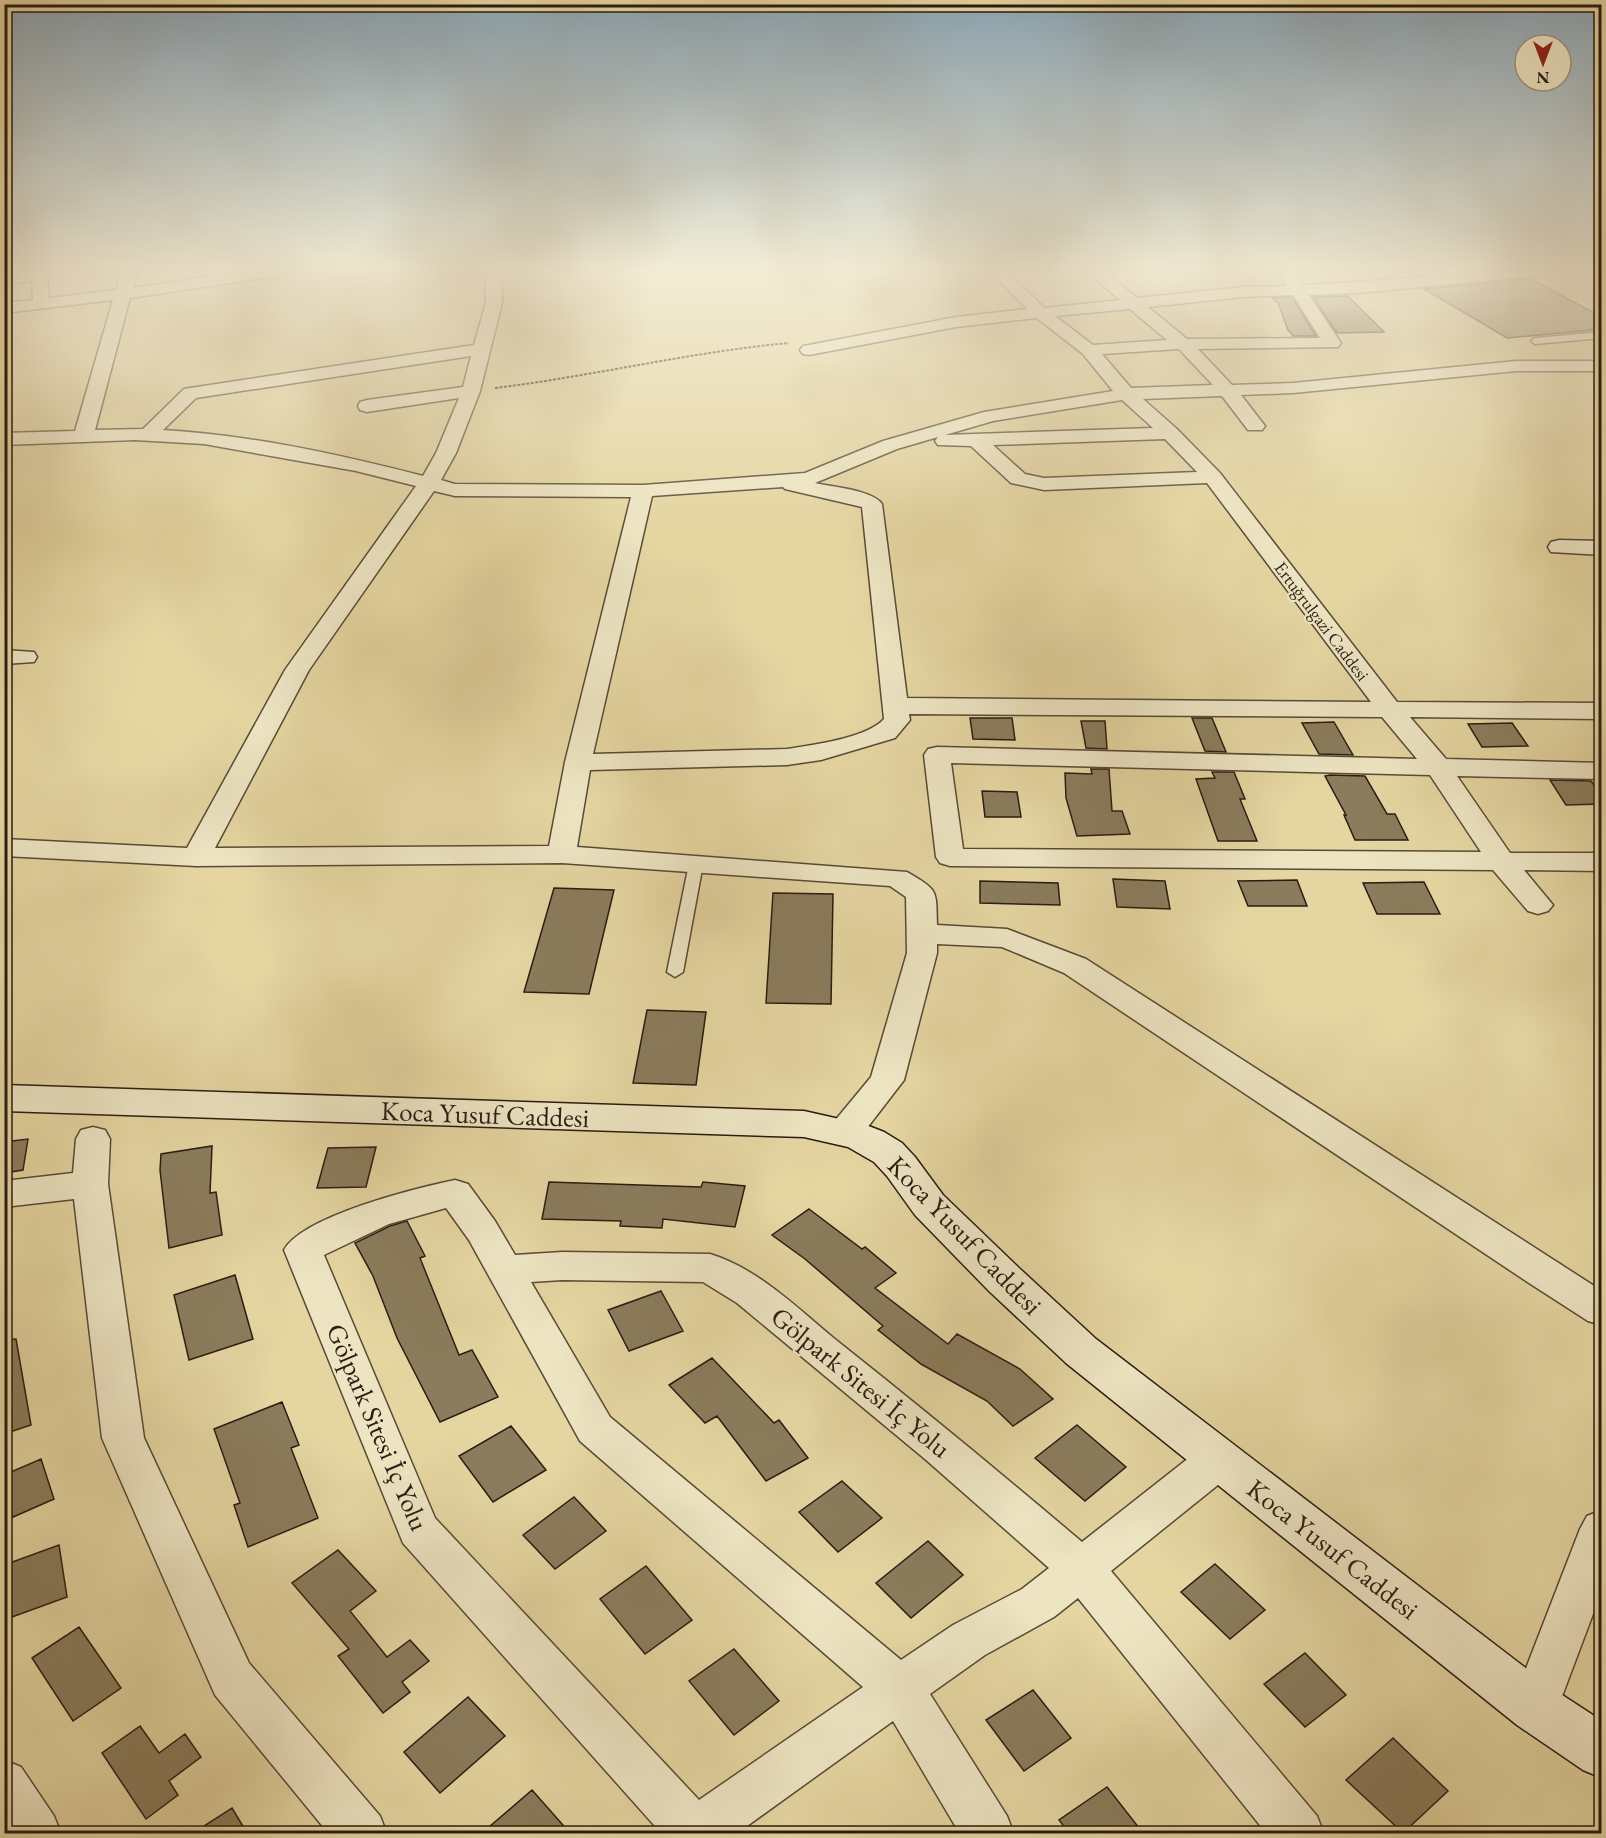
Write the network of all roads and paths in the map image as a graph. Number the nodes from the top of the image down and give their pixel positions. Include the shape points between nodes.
1 (106, 356) edge
2 (437, 356) edge
3 (480, 356) edge
4 (690, 356) edge
5 (1094, 356) edge
6 (1194, 356) edge
7 (1602, 366) edge
8 (1227, 390) junction
9 (471, 391) junction
10 (1126, 394) junction
11 (367, 406) dead end
12 (1255, 426) dead end
13 (1170, 433) junction
14 (147, 435) junction
15 (83, 437) junction
16 (4, 439) edge
17 (976, 440) junction
18 (890, 445) junction
19 (1213, 477) junction
20 (778, 482) junction
21 (429, 483) junction
22 (643, 491) junction
23 (1559, 547) dead end
24 (1602, 548) edge
25 (896, 706) junction
26 (1390, 710) junction
27 (1602, 711) edge
28 (579, 762) junction
29 (1438, 767) junction
30 (1602, 771) edge
31 (4, 848) edge
32 (562, 854) junction
33 (196, 857) junction
34 (1502, 862) junction
35 (1602, 862) edge
36 (696, 864) junction
37 (1538, 905) dead end
38 (922, 934) junction
39 (675, 972) dead end
40 (4, 1098) edge
41 (845, 1132) junction
42 (93, 1138) dead end
43 (90, 1184) junction
44 (4, 1194) edge
45 (504, 1270) junction
46 (1602, 1310) edge
47 (1219, 1459) junction
48 (1602, 1529) edge
49 (1081, 1568) junction
50 (901, 1690) junction
51 (1535, 1707) junction
52 (1602, 1752) edge
53 (4, 1784) edge
54 (36, 1833) edge
55 (362, 1833) edge
56 (695, 1833) edge
57 (989, 1833) edge
58 (1299, 1833) edge

1 - 15 street
2 - 14 street via 190,393
3 - 9 street
4 - 9 path via 550,382
5 - 10 street, Ertuğrulgazi Caddesi
6 - 8 street
7 - 8 street via 1516,366 1293,388
8 - 10 street
8 - 12 street
9 - 11 street
9 - 21 street via 446,453
10 - 13 street, Ertuğrulgazi Caddesi
10 - 18 street via 991,416
13 - 17 street
13 - 19 street, Ertuğrulgazi Caddesi
14 - 15 street
14 - 21 street via 204,438 357,465
15 - 16 street
17 - 18 street
17 - 19 street via 1018,479 1044,484
18 - 20 street via 808,479
19 - 26 street, Ertuğrulgazi Caddesi
20 - 22 street
20 - 25 street via 872,504
21 - 22 street via 455,490
21 - 33 street via 297,670
22 - 28 street
23 - 24 street
25 - 26 street
25 - 28 street via 897,720 886,734 821,752 787,757
26 - 27 street
26 - 29 street, Ertuğrulgazi Caddesi
28 - 32 street
29 - 30 street
29 - 34 street, Ertuğrulgazi Caddesi
29 - 34 street via 937,755 950,857
31 - 33 street
32 - 33 street
32 - 36 street
34 - 35 street
34 - 37 street, Ertuğrulgazi Caddesi
36 - 38 street via 897,878 921,893
36 - 39 lane
38 - 41 street via 922,953 887,1080
38 - 46 street via 1007,938 1075,966
40 - 41 street, Koca Yusuf Caddesi via 804,1124
41 - 47 street, Koca Yusuf Caddesi via 879,1145 905,1169 926,1202 1016,1293 1082,1351
42 - 43 street
43 - 44 street
43 - 55 street via 123,1438 232,1679
45 - 49 street, Gölpark Sitesi İç Yolu via 562,1266 710,1268 751,1293 940,1446
45 - 50 street, Gölpark Sitesi İç Yolu via 595,1429
45 - 56 street, Gölpark Sitesi İç Yolu via 455,1193 417,1200 333,1231 303,1250 418,1530
47 - 49 street, Gölpark Sitesi İç Yolu
47 - 51 street, Koca Yusuf Caddesi
48 - 51 street
49 - 50 street, Gölpark Sitesi İç Yolu via 1038,1603 969,1640
49 - 58 street, Gölpark Sitesi İç Yolu
50 - 56 street, Gölpark Sitesi İç Yolu
50 - 57 street, Gölpark Sitesi İç Yolu
51 - 52 street, Koca Yusuf Caddesi
53 - 54 street

